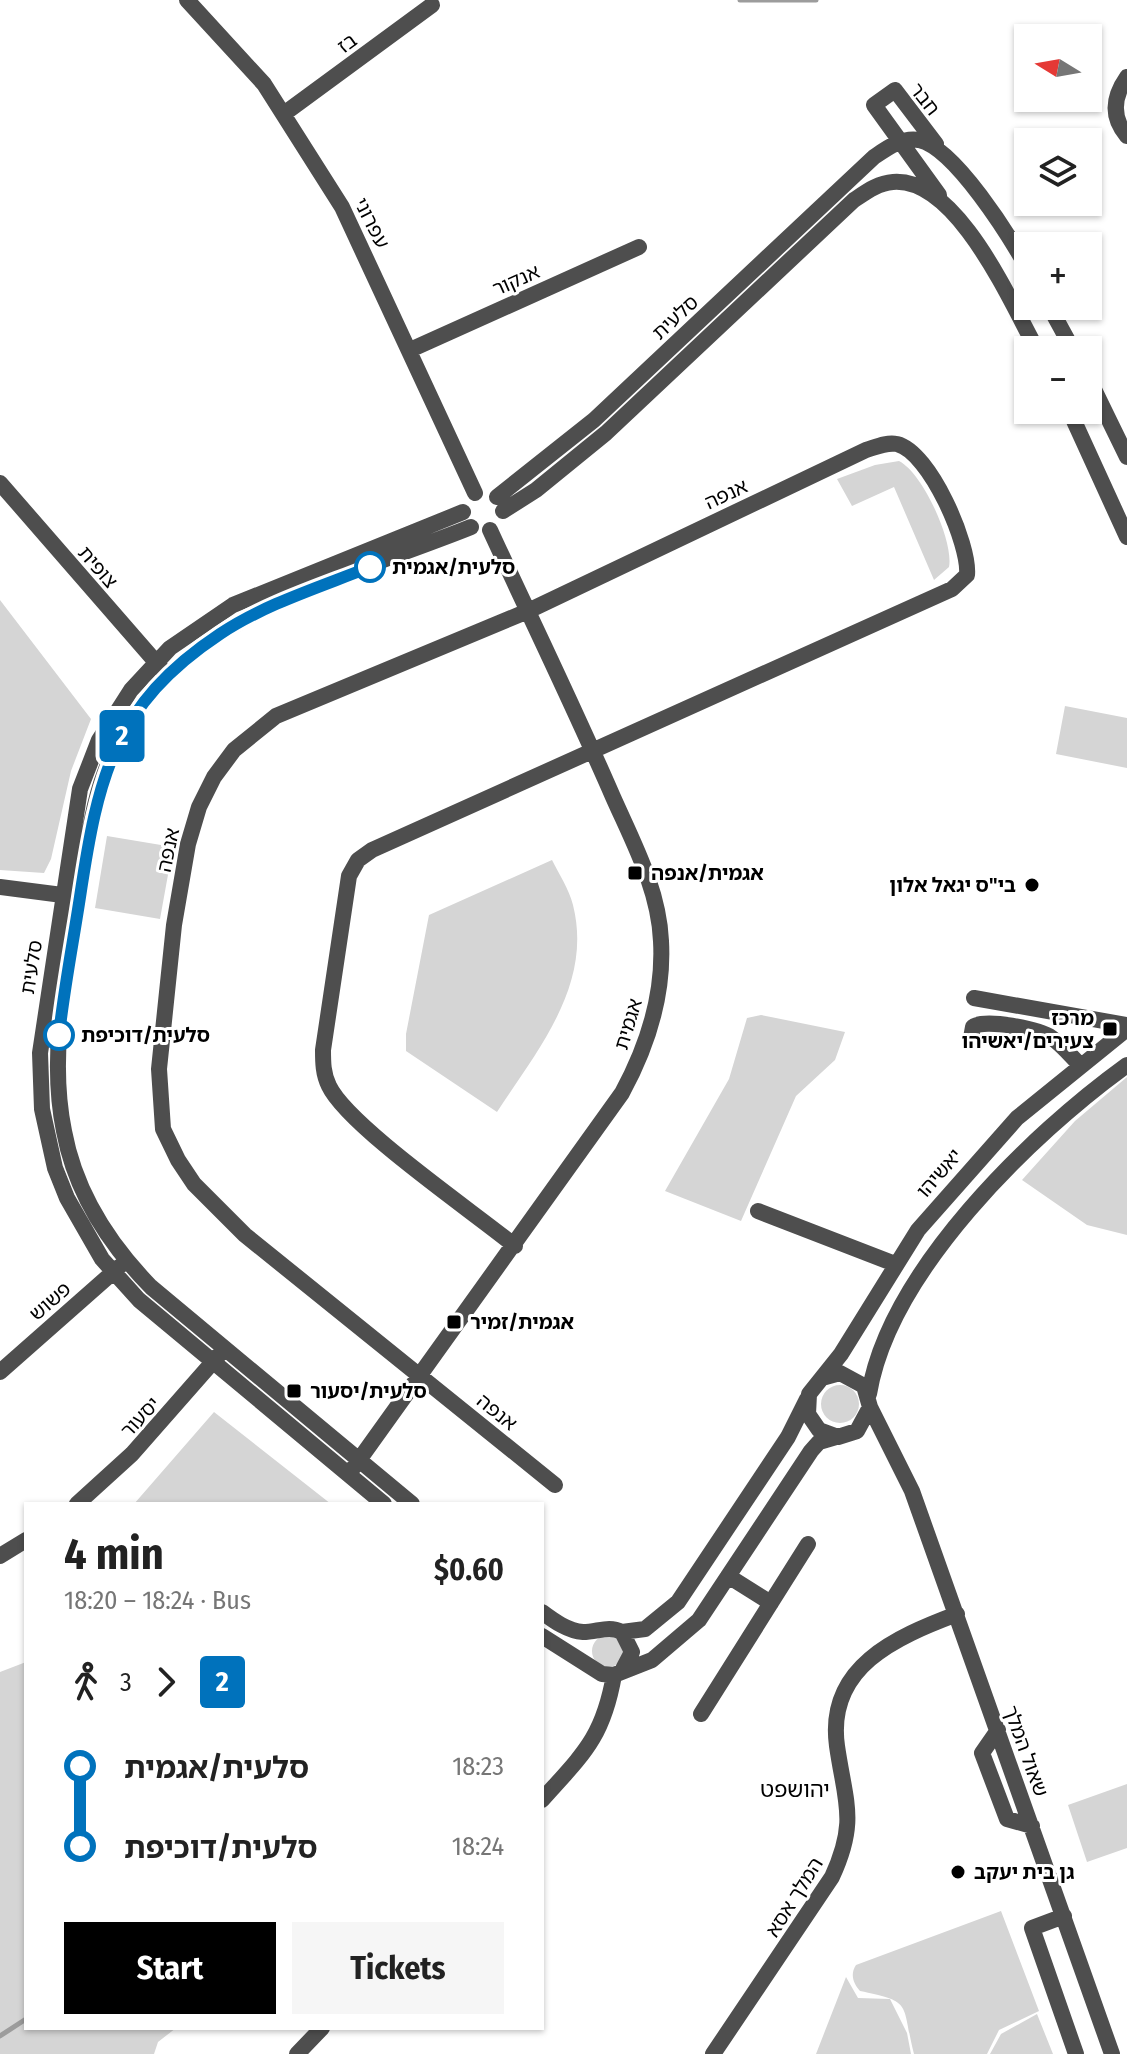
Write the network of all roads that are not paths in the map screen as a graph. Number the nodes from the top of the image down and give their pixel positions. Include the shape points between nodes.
1 (187, 0) edge
2 (432, 5) dead end
3 (1127, 77) edge
4 (285, 113) junction
5 (1127, 136) edge
6 (900, 142) junction
7 (971, 184) junction
8 (879, 185) joint
9 (948, 207) junction
10 (1014, 246) edge
11 (639, 247) dead end
12 (1029, 336) edge
13 (410, 350) junction
14 (1102, 406) edge
15 (1075, 424) edge
16 (1127, 457) edge
17 (0, 483) edge
18 (475, 493) junction
19 (500, 504) junction
20 (467, 520) junction
21 (490, 530) junction
22 (1127, 537) edge
23 (528, 611) junction
24 (155, 663) junction
25 (169, 674) junction
26 (594, 753) junction
27 (0, 887) edge
28 (62, 895) junction
29 (80, 898) junction
30 (974, 998) dead end
31 (1127, 1027) edge
32 (971, 1038) dead end
33 (1080, 1065) junction
34 (1127, 1065) edge
35 (758, 1211) dead end
36 (515, 1246) junction
37 (126, 1261) junction
38 (895, 1264) junction
39 (113, 1272) junction
40 (225, 1349) junction
41 (213, 1362) junction
42 (0, 1372) edge
43 (419, 1376) junction
44 (822, 1378) junction
45 (809, 1394) junction
46 (870, 1401) junction
47 (843, 1436) junction
48 (359, 1460) junction
49 (899, 1462) junction
50 (348, 1475) junction
51 (555, 1485) dead end
52 (79, 1502) edge
53 (382, 1502) edge
54 (410, 1502) edge
55 (24, 1541) edge
56 (808, 1544) dead end
57 (0, 1556) edge
58 (728, 1576) junction
59 (771, 1603) junction
60 (544, 1613) edge
61 (957, 1614) junction
62 (598, 1630) junction
63 (622, 1632) junction
64 (544, 1637) edge
65 (592, 1669) junction
66 (618, 1673) junction
67 (701, 1714) dead end
68 (544, 1798) edge
69 (1064, 1916) junction
70 (320, 2030) edge
71 (297, 2054) edge
72 (713, 2054) edge
73 (1076, 2054) edge
74 (1112, 2054) edge

1 - 4 street, עפרוני via 228,41
2 - 4 street, בז
3 - 5 street via 1117,91 1115,110
4 - 13 street, עפרוני via 342,207
6 - 7 street, חבר via 923,141
6 - 7 street, חבר via 874,105 895,90
6 - 9 street, חבר
6 - 19 street, סלעית via 874,157
7 - 10 street, חבר
8 - 9 street, חבר via 917,186
8 - 19 street, סלעית via 854,200 587,450 536,490
9 - 12 street, חבר via 983,255
11 - 13 street, אנקור
13 - 18 street, עפרוני
14 - 16 street
15 - 22 street
17 - 24 street, צופית
18 - 19 street via 486,491
18 - 20 street via 465,501
19 - 21 street via 499,523
20 - 21 street
20 - 24 street, סלעית via 260,592 212,618
20 - 25 street, סלעית via 267,608 221,633
21 - 23 street, אגמית
23 - 26 street, אגמית
23 - 26 street, אנפה via 884,444 910,451 924,466 964,544 967,575 943,595
23 - 43 street, אנפה via 276,716 234,750 199,807 174,925 159,1101 163,1129 178,1160 194,1184 245,1235
24 - 25 street, צופית
24 - 28 street, סלעית via 115,714 89,764
25 - 29 street, סלעית via 130,723 105,770
26 - 36 street, אגמית via 655,902 662,941 657,1000 642,1052 622,1093
26 - 36 street, אנפה via 372,850 349,876 338,934 323,1050 329,1087 358,1121
27 - 28 street
28 - 29 street
28 - 39 street, סלעית via 42,1030 42,1109 67,1198
29 - 37 street, סלעית via 60,1032 60,1107 83,1191
30 - 31 street
31 - 33 street, יאשיהו
32 - 33 street via 973,1027 987,1022 1041,1033
33 - 38 street, יאשיהו via 989,1146
34 - 46 street via 1028,1148 941,1247 883,1340 874,1362
35 - 38 street
36 - 43 street, אגמית
37 - 39 street, פשוש
37 - 40 street, סלעית
38 - 44 street, יאשיהו
39 - 41 street, סלעית
39 - 42 street, פשוש
40 - 41 street, יסעור
40 - 48 street, סלעית
41 - 50 street, סלעית
41 - 52 street, יסעור via 143,1444
43 - 48 street, אגמית
43 - 51 street, אנפה
44 - 45 street
44 - 46 street via 849,1375
45 - 47 street via 812,1423 828,1435
45 - 63 street via 788,1437 678,1602 645,1629
46 - 47 street via 864,1425
46 - 49 street, שאול המלך
47 - 49 street via 873,1439
47 - 58 street via 819,1442 811,1451
48 - 50 street, אגמית
48 - 54 street, סלעית
49 - 61 street, שאול המלך
50 - 53 street, סלעית
55 - 57 street
56 - 59 street
58 - 59 street
58 - 66 street via 699,1620 676,1642 652,1660
59 - 67 street
60 - 62 street via 568,1628
61 - 69 street, שאול המלך
61 - 72 street, המלך אסא via 889,1643 852,1677 837,1721 849,1798 844,1852
62 - 63 street
62 - 65 street via 585,1649
63 - 66 street via 632,1652
64 - 65 street
65 - 66 street
66 - 68 street via 594,1741
69 - 73 street via 1032,1928
69 - 74 street, שאול המלך
70 - 71 street

